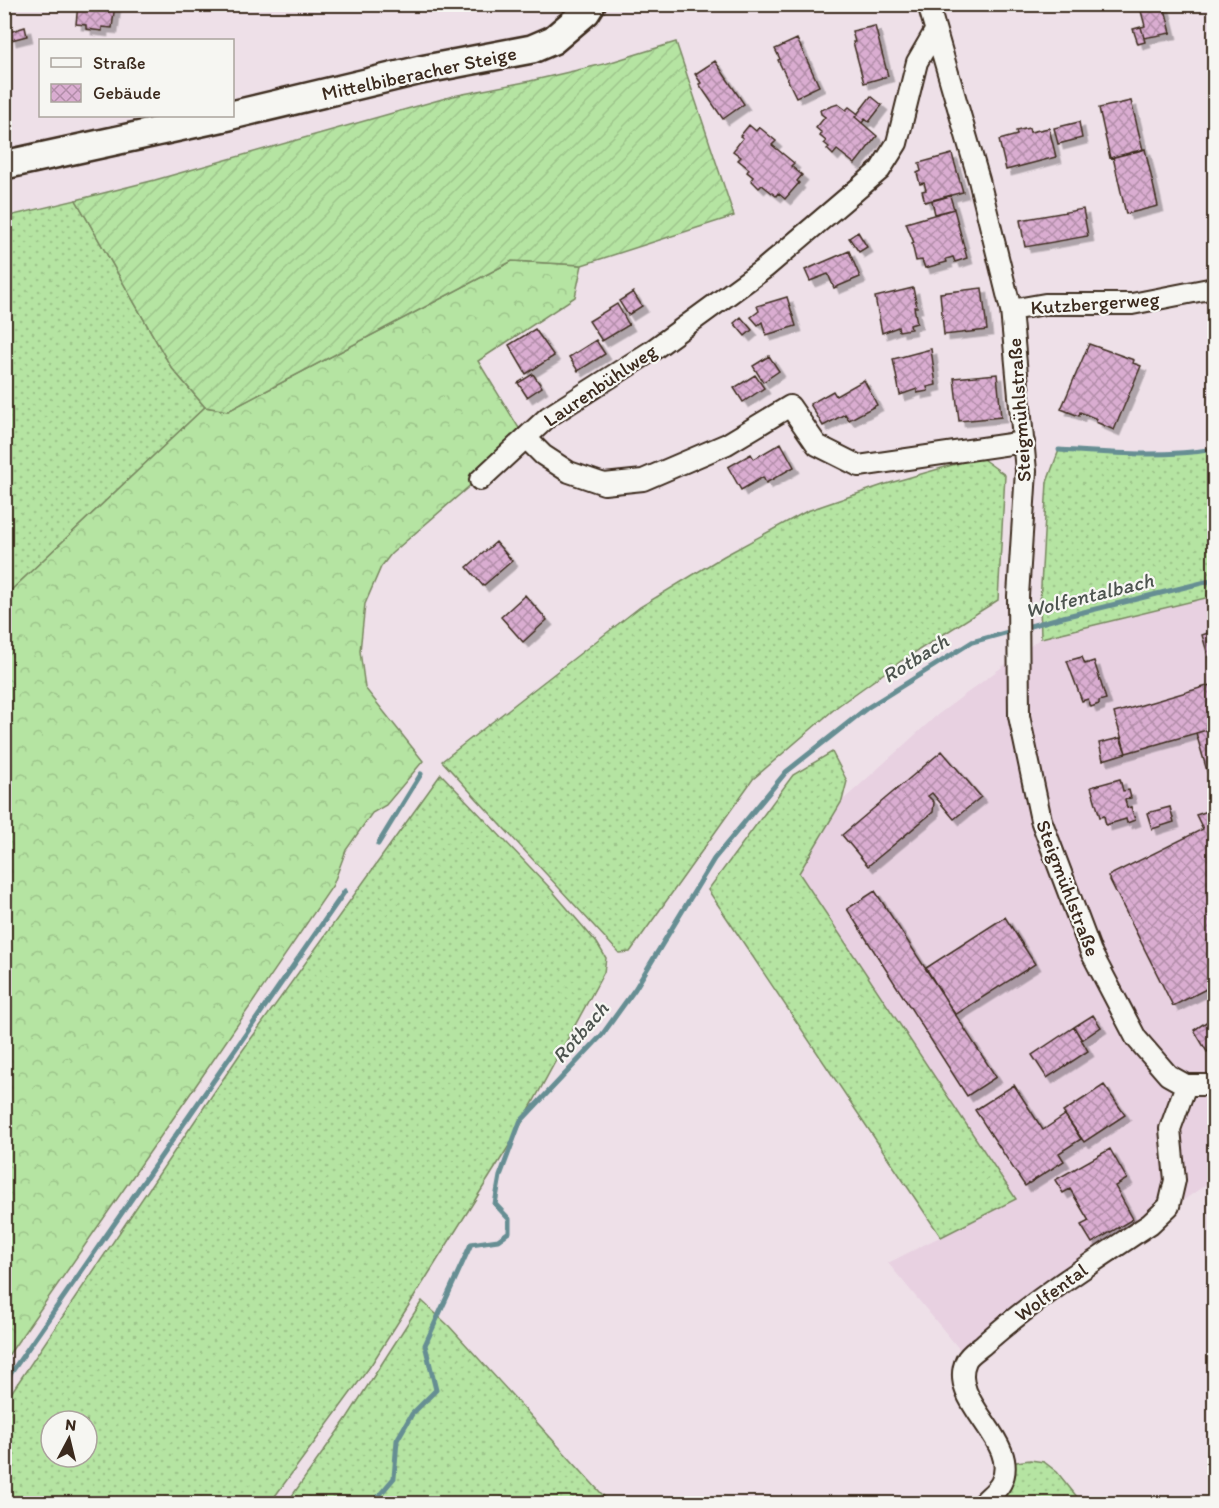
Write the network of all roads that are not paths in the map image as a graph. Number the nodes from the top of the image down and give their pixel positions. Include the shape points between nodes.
1 (591, 4) edge
2 (928, 4) edge
3 (935, 31) junction
4 (234, 114) edge
5 (222, 117) edge
6 (4, 165) edge
7 (1215, 288) edge
8 (1011, 310) junction
9 (526, 438) junction
10 (1024, 442) junction
11 (480, 480) dead end
12 (1186, 1085) junction
13 (1210, 1085) edge
14 (982, 1503) edge

1 - 4 street, Mittelbiberacher Steige via 553,40 532,49 421,70
2 - 3 street, Steigmühlstraße
3 - 8 street, Steigmühlstraße via 979,180
3 - 9 street, Laurenbühlweg via 917,62 897,143 880,170 765,268 650,352 548,417
5 - 6 street, Mittelbiberacher Steige
7 - 8 street, Kutzbergerweg via 1132,304 1046,304
8 - 10 street, Steigmühlstraße
9 - 10 street, Laurenbühlweg via 543,455 570,472 604,484 643,480 727,444 790,406 817,445 859,466
9 - 11 street
10 - 12 street, Steigmühlstraße via 1026,471 1018,596 1019,716 1041,820 1091,952 1136,1038 1168,1075
12 - 13 street
12 - 14 street, Wolfental via 1170,1130 1175,1180 1169,1206 1150,1224 1016,1316 966,1360 962,1377 972,1404 1005,1460 1000,1485

